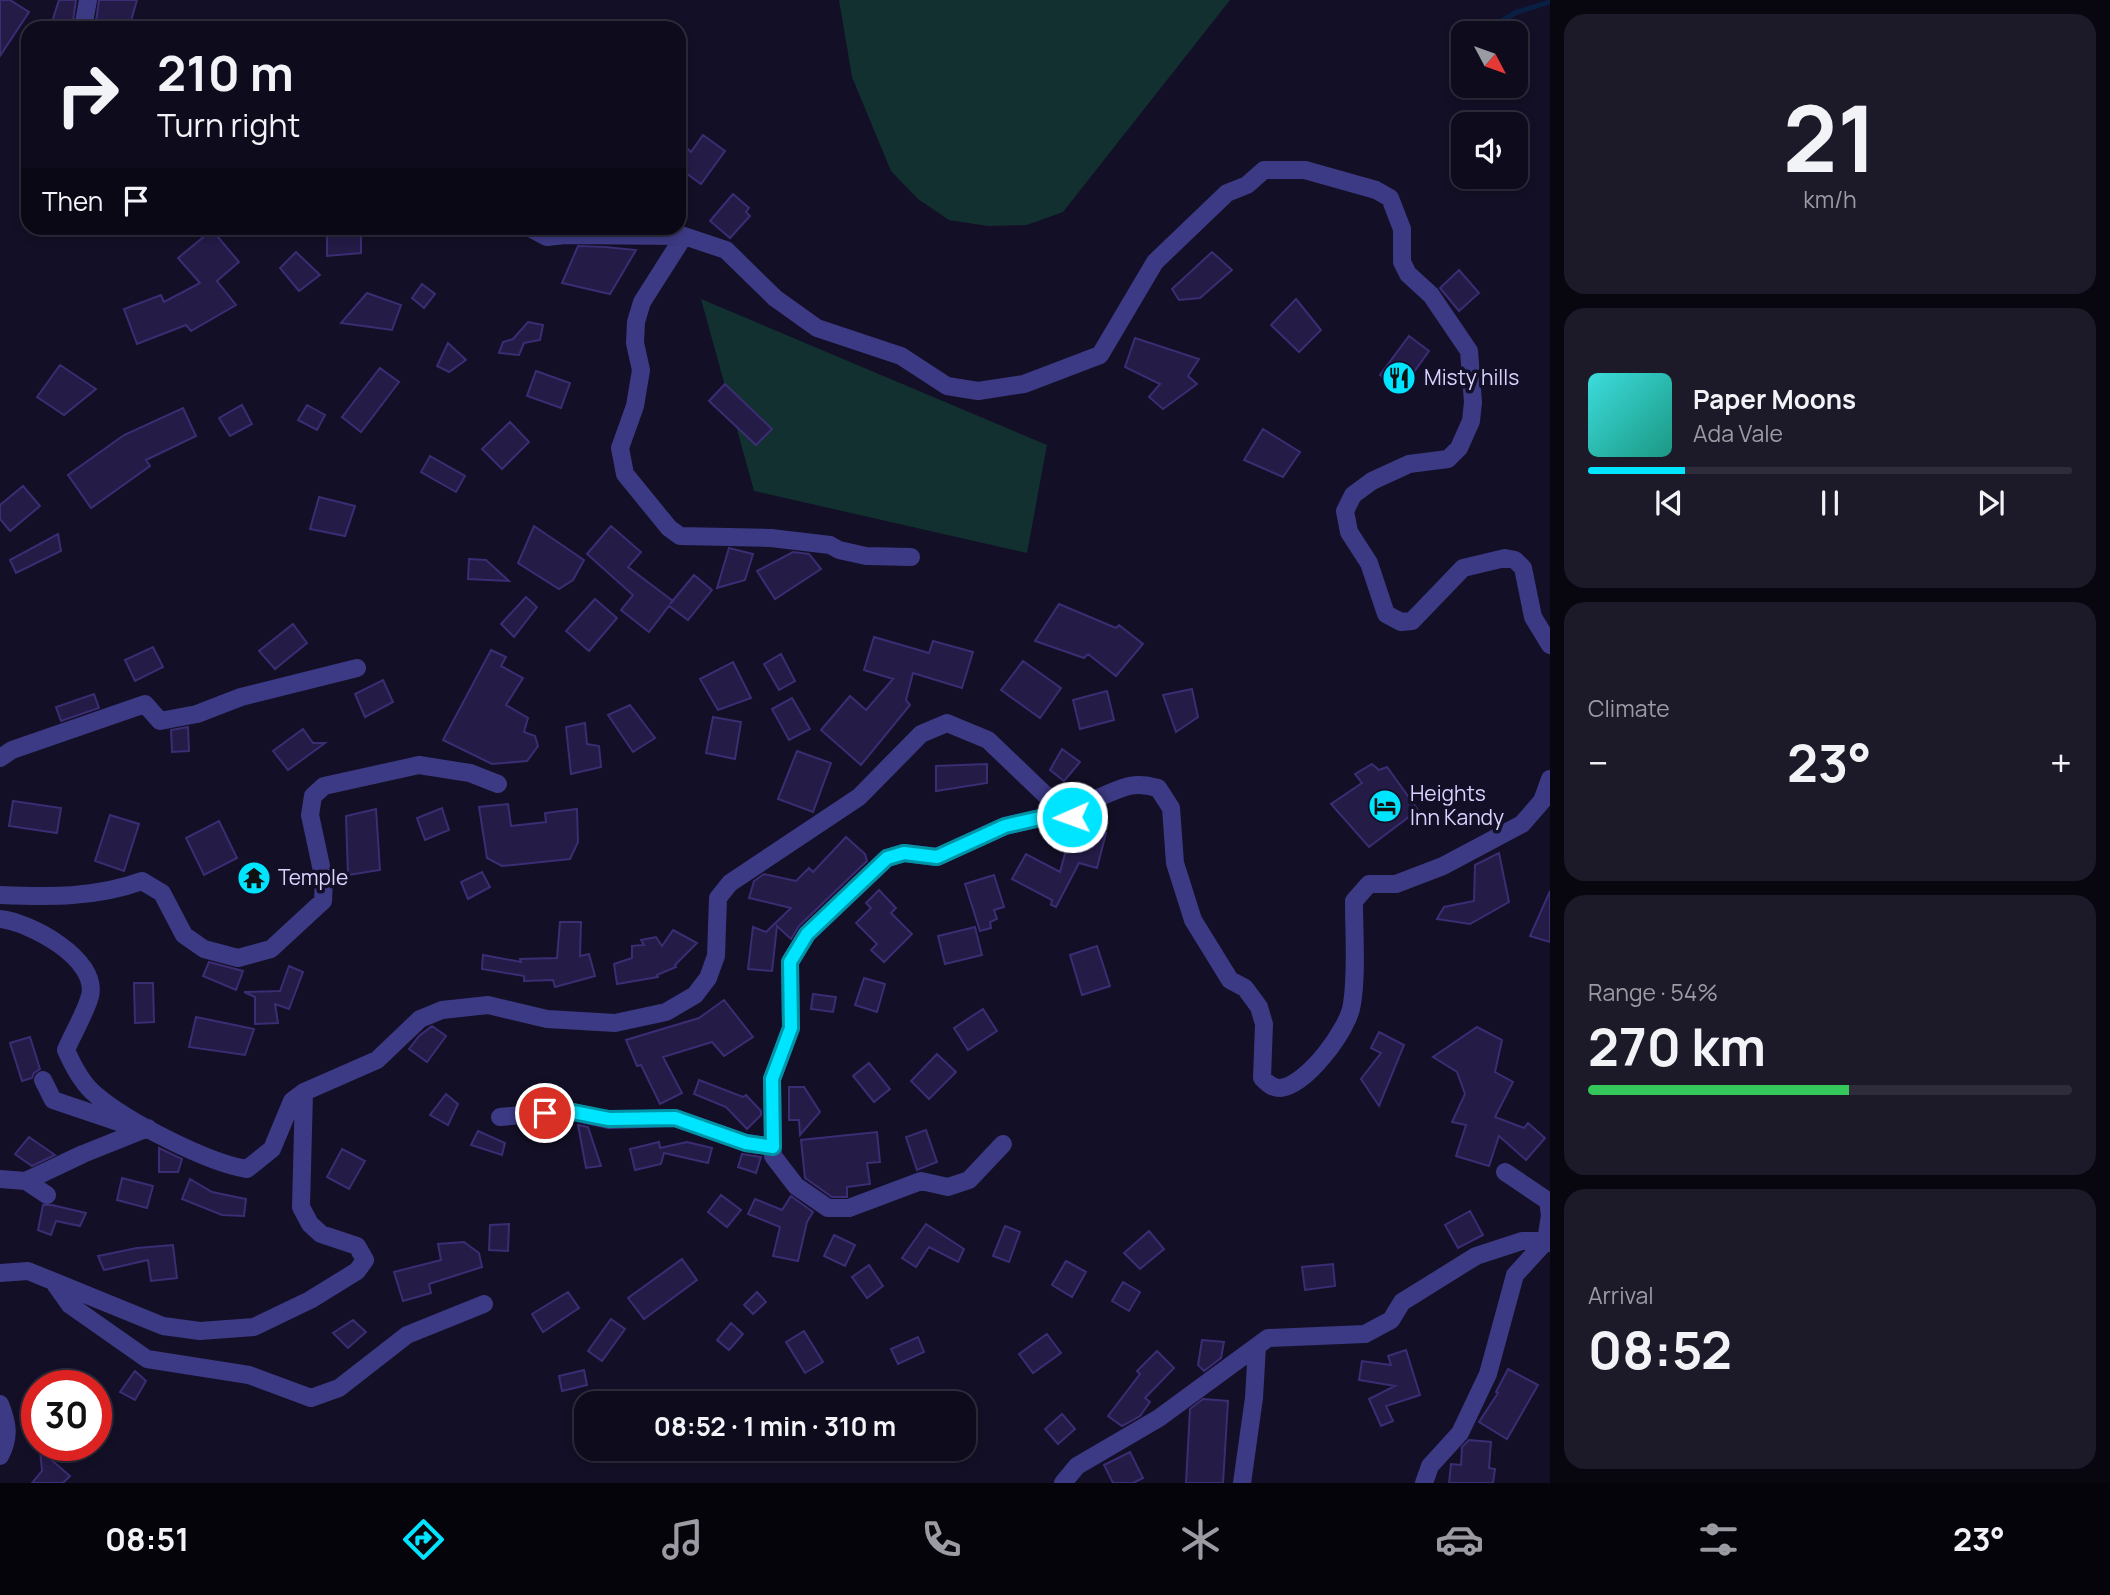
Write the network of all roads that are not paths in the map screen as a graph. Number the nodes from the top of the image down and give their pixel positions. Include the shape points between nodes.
1 (88, 0) edge
2 (84, 21) edge
3 (543, 235) edge
4 (684, 236) junction
5 (911, 557) dead end
6 (1550, 645) edge
7 (357, 668) dead end
8 (4, 751) edge
9 (1550, 779) edge
10 (498, 785) dead end
11 (1092, 800) junction
12 (0, 895) edge
13 (0, 919) edge
14 (43, 1080) dead end
15 (304, 1092) junction
16 (500, 1117) dead end
17 (146, 1129) junction
18 (1003, 1144) dead end
19 (773, 1147) junction
20 (1504, 1172) dead end
21 (0, 1179) edge
22 (26, 1181) junction
23 (47, 1195) dead end
24 (1548, 1242) edge
25 (0, 1273) edge
26 (53, 1281) junction
27 (484, 1304) dead end
28 (1257, 1346) junction
29 (0, 1404) edge
30 (0, 1456) edge
31 (1063, 1483) edge
32 (1242, 1483) edge
33 (1424, 1483) edge

1 - 2 street
3 - 4 street
4 - 5 street via 642,302 636,322 641,370 635,406 620,448 625,474 680,536 771,538 830,545 866,556
4 - 6 street via 726,250 775,298 817,328 901,356 947,386 978,391 1024,384 1100,355 1155,262 1227,193 1247,185 1264,170 1305,170 1376,190 1390,198 1402,229 1402,262 1408,274 1431,295 1469,351 1473,402 1471,421 1459,448 1448,459 1409,464 1353,495 1345,511 1349,532 1369,563 1386,614 1401,622 1412,621 1463,568 1515,560 1523,568 1533,617
7 - 8 street via 160,721 145,704
9 - 11 street via 1542,801 1522,824 1443,866 1396,884 1369,884 1354,901 1352,1006 1343,1029 1320,1059 1303,1077 1282,1088 1272,1087 1262,1078 1264,1024 1259,1007 1245,988 1230,981 1192,920 1175,863 1171,808 1158,788 1141,783
10 - 12 street via 470,773 419,765 324,786 313,796 310,815 324,880 323,901 271,949 238,958 204,949 184,935 162,893 142,881 116,891 60,897
11 - 15 street via 1057,806 988,740 947,723 921,734 859,797 730,883 718,898 716,956 708,978 695,995 666,1012 615,1023 547,1019 488,1005 442,1010 420,1018 377,1060
11 - 19 street via 1087,811 1072,817 1005,826 937,857 904,853 887,858 807,934 790,962 791,1028 772,1079
13 - 17 street via 15,920 67,947 90,980 90,995 65,1050 73,1068 95,1094
14 - 17 street via 53,1100
15 - 17 street via 292,1101 272,1149 247,1169 227,1166
15 - 26 street via 301,1207 321,1234 357,1246 365,1260 357,1271 254,1326 200,1331 163,1326
16 - 19 street via 568,1111 609,1119 675,1118 746,1143
17 - 22 street
18 - 19 street via 969,1180 948,1187 921,1181 849,1208 828,1208 796,1186 773,1156
20 - 24 street via 1548,1201
21 - 22 street
22 - 23 street
24 - 28 street via 1522,1241 1476,1256 1402,1302 1391,1320 1365,1334 1268,1338
24 - 33 street via 1516,1275 1488,1374 1460,1433 1430,1466
25 - 26 street via 28,1271
26 - 27 street via 70,1305 147,1359 249,1375 311,1398 339,1388 407,1335
28 - 31 street via 1159,1418 1077,1466
28 - 32 street
29 - 30 street via 8,1423 7,1443

